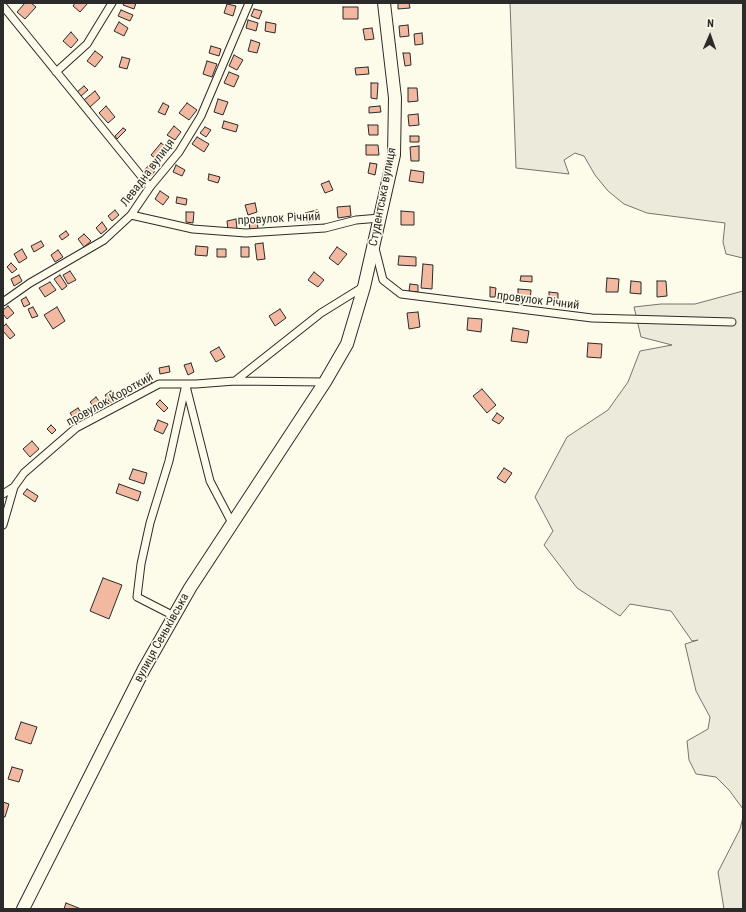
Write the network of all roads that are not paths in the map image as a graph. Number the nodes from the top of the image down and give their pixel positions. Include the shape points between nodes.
1 (112, 3) edge
2 (249, 3) edge
3 (384, 3) edge
4 (3, 6) edge
5 (56, 72) junction
6 (150, 186) junction
7 (131, 215) junction
8 (380, 218) junction
9 (374, 245) junction
10 (364, 287) junction
11 (3, 302) edge
12 (732, 322) dead end
13 (236, 381) junction
14 (325, 382) junction
15 (186, 384) junction
16 (14, 486) junction
17 (3, 494) edge
18 (232, 523) junction
19 (3, 525) edge
20 (174, 616) junction
21 (23, 909) edge

1 - 5 street via 87,44
2 - 6 street, Левадна вулиця via 201,116 179,152
3 - 8 main road, Студентська вулиця via 395,98 394,155
4 - 5 street
5 - 6 street
6 - 7 street, Левадна вулиця
7 - 8 street, провулок Річний via 193,229 246,233 325,228 356,220
7 - 11 street, Левадна вулиця via 104,240 30,283
8 - 9 main road, Студентська вулиця
9 - 10 main road, Студентська вулиця
9 - 12 street, провулок Рiчний via 383,280 402,294 592,318
10 - 13 street via 321,313
10 - 14 main road, Студентська вулиця via 347,344
13 - 14 street, провулок Короткий
13 - 15 street, провулок Короткий
14 - 18 main road, вулиця Сенькiвська
15 - 16 street, провулок Короткий via 159,384 76,428 24,473
15 - 18 street via 210,481
15 - 20 street via 169,461 146,544 137,596
16 - 17 street
16 - 19 street, провулок Короткий
18 - 20 main road, вулиця Сенькiвська
20 - 21 main road, вулиця Сенькiвська via 144,669

